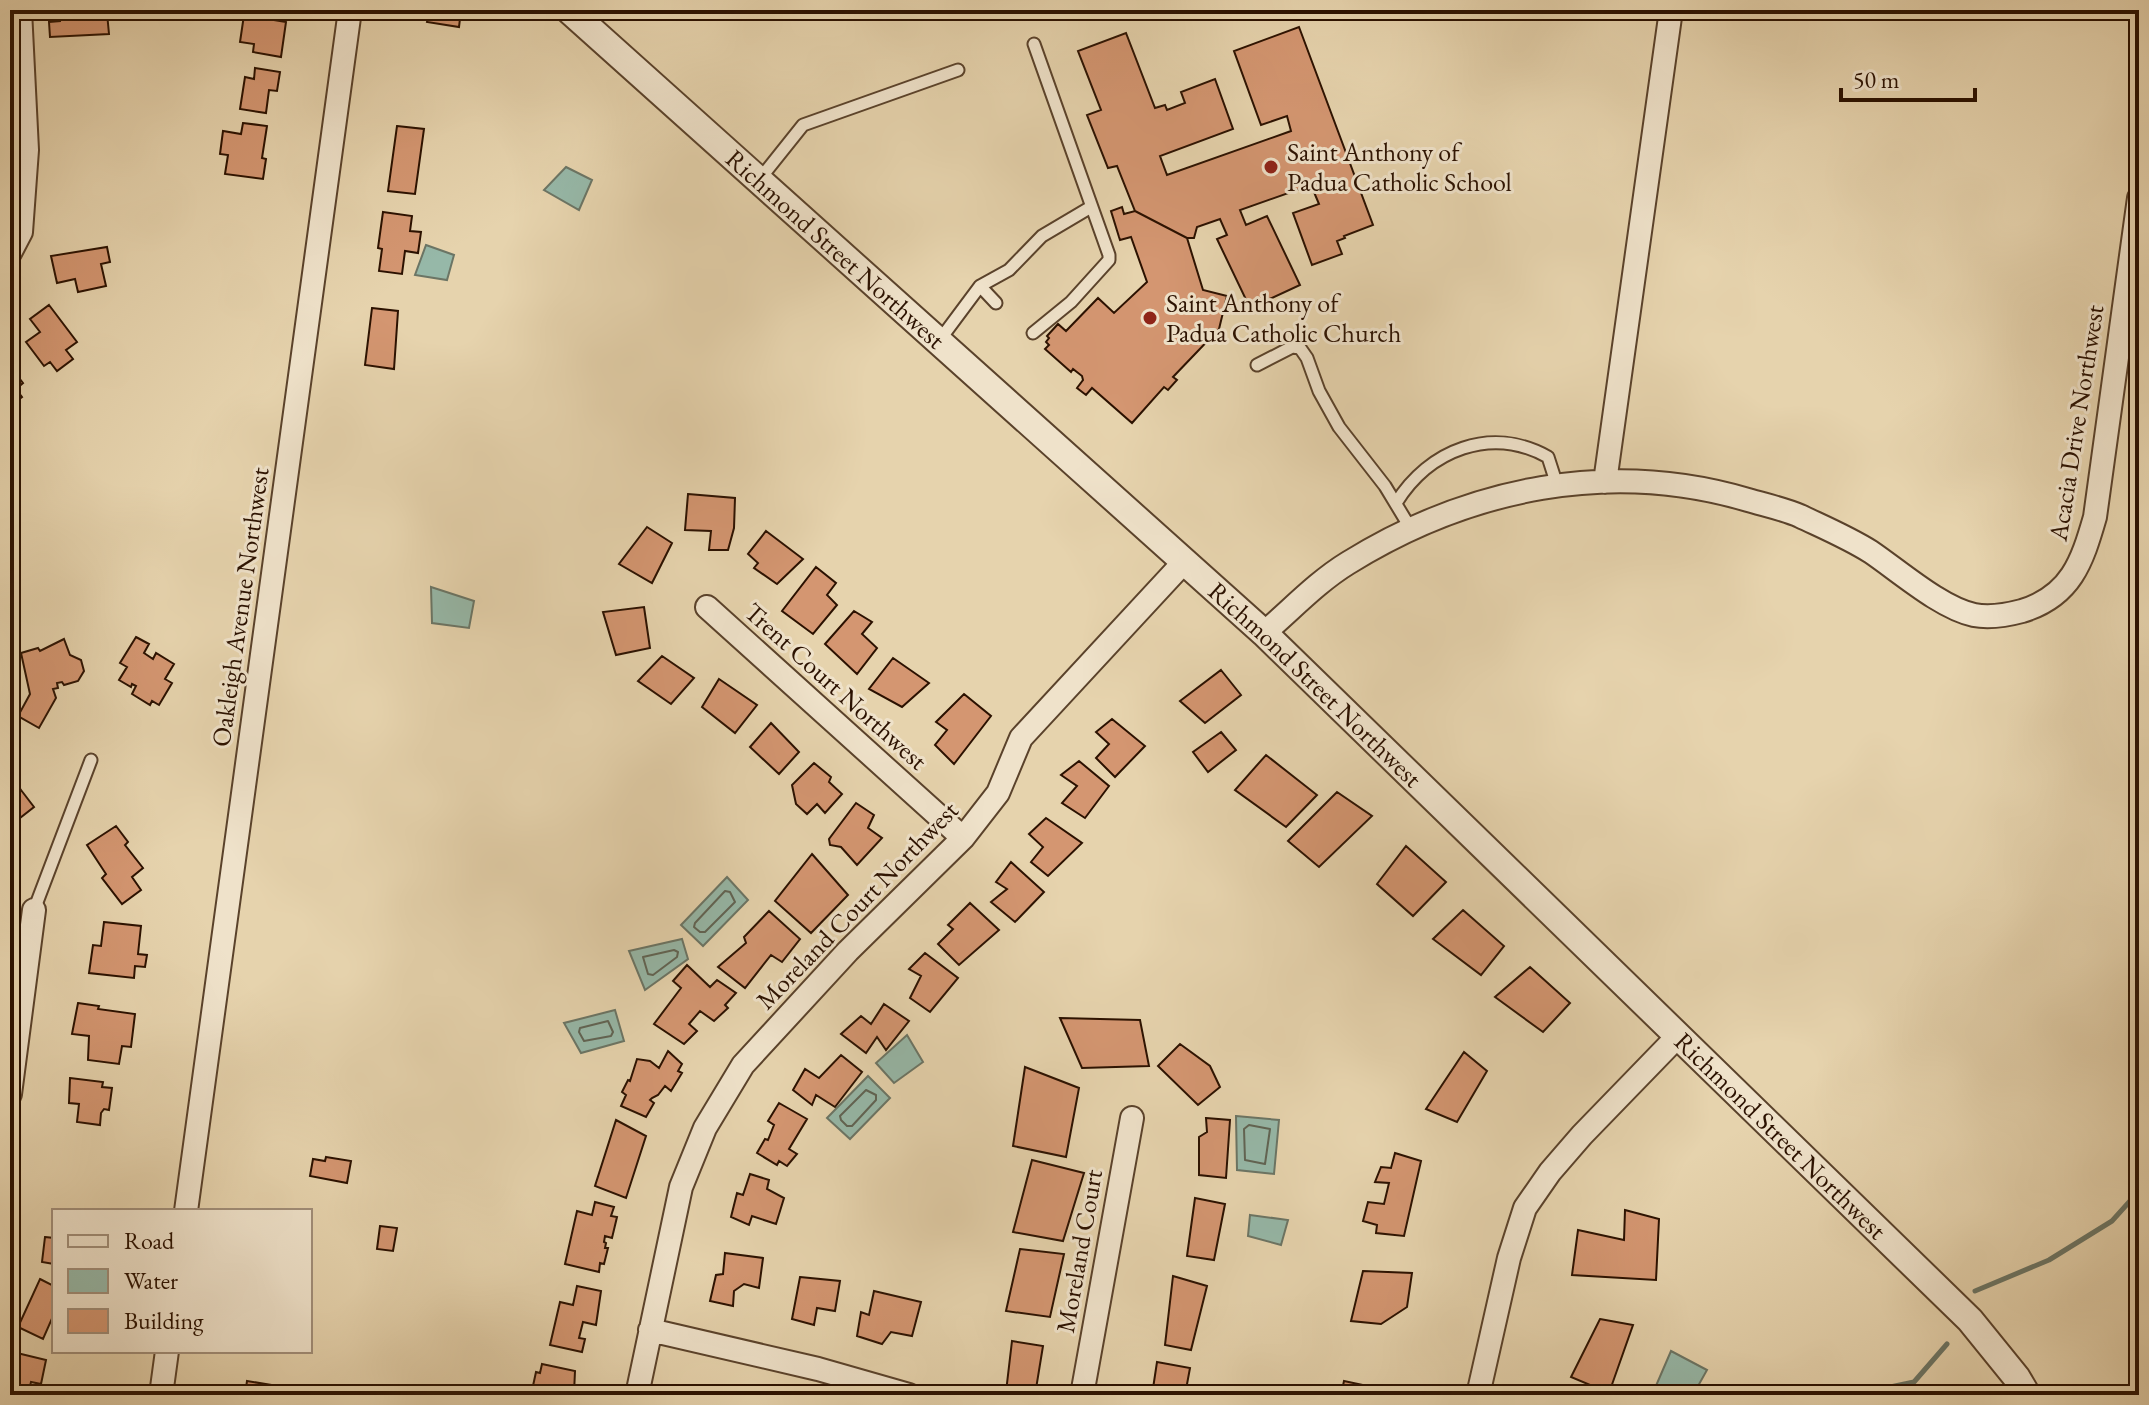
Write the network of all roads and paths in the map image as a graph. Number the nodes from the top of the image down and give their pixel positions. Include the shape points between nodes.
1 (20, 10) edge
2 (350, 10) edge
3 (569, 10) edge
4 (1671, 10) edge
5 (1034, 44) dead end
6 (958, 70) dead end
7 (759, 180) junction
8 (2139, 198) edge
9 (1091, 207) junction
10 (10, 253) edge
11 (980, 286) junction
12 (996, 303) dead end
13 (1033, 333) dead end
14 (939, 342) junction
15 (1257, 365) dead end
16 (1605, 482) junction
17 (1557, 485) junction
18 (1396, 503) junction
19 (1411, 529) junction
20 (1184, 562) junction
21 (707, 607) dead end
22 (1264, 633) junction
23 (91, 760) dead end
24 (963, 838) junction
25 (34, 910) joint
26 (14, 1030) edge
27 (1677, 1037) junction
28 (10, 1094) edge
29 (1132, 1118) dead end
30 (186, 1209) edge
31 (650, 1330) junction
32 (167, 1353) edge
33 (161, 1395) edge
34 (637, 1395) edge
35 (909, 1395) edge
36 (1082, 1395) edge
37 (1478, 1395) edge
38 (2027, 1395) edge

1 - 10 street via 27,150 21,232
2 - 30 street, Oakleigh Avenue Northwest
3 - 7 street, Richmond Street Northwest
4 - 16 street
5 - 9 lane
6 - 7 lane via 803,125
7 - 14 street, Richmond Street Northwest
8 - 16 street, Acacia Drive Northwest via 2095,517 2083,558 2063,590 2041,605 2006,615 1973,615 1796,514 1670,482
9 - 11 lane via 1042,236 1009,270
9 - 13 lane via 1109,260
11 - 12 lane
11 - 14 lane
14 - 20 street, Richmond Street Northwest
15 - 18 lane via 1300,348 1339,427
16 - 17 street, Acacia Drive Northwest
17 - 18 lane via 1548,457 1540,452 1480,442 1422,473
17 - 19 street, Acacia Drive Northwest via 1499,496
18 - 19 lane
19 - 22 street, Acacia Drive Northwest via 1344,565
20 - 22 street, Richmond Street Northwest
20 - 24 street, Moreland Court Northwest via 1021,738 998,793
21 - 24 street, Trent Court Northwest
22 - 27 street, Richmond Street Northwest
23 - 25 lane
24 - 31 street, Moreland Court Northwest via 743,1065 705,1128 681,1187
25 - 26 street
26 - 28 street
27 - 37 street via 1582,1135 1525,1208
27 - 38 street, Richmond Street Northwest via 1970,1320
29 - 36 street, Moreland Court
31 - 34 street, Moreland Court Northwest
31 - 35 street
32 - 33 street

